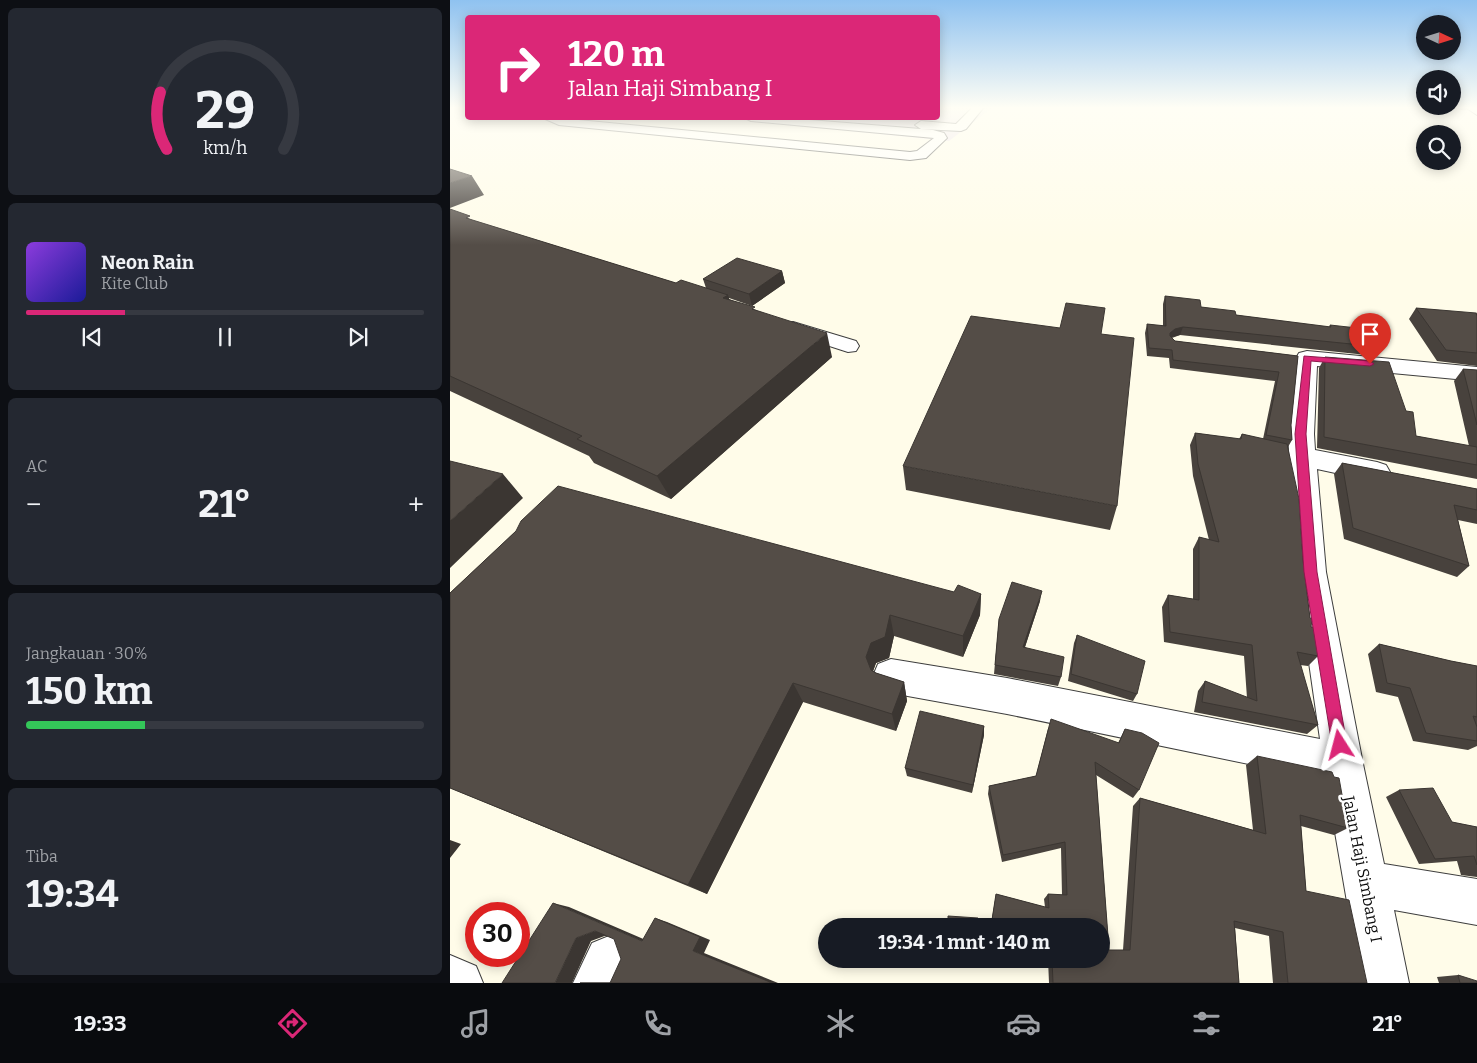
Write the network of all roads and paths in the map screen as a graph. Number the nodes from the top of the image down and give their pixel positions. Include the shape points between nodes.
1 (878, 153) edge
2 (923, 153) edge
3 (774, 321) edge
4 (848, 346) dead end
5 (1477, 374) edge
6 (1303, 457) junction
7 (1400, 476) edge
8 (891, 676) edge
9 (1343, 764) junction
10 (1366, 883) junction
11 (1477, 902) edge
12 (450, 979) edge
13 (459, 983) edge
14 (1385, 983) edge

1 - 2 street via 910,156
3 - 4 street
5 - 6 street, Jalan Haji Simbang I via 1297,357
6 - 7 street
6 - 9 street, Jalan Haji Simbang I via 1311,572
8 - 9 street via 1007,696
9 - 10 street, Jalan Haji Simbang I
10 - 11 street
10 - 14 street, Jalan Haji Simbang I
12 - 13 street

